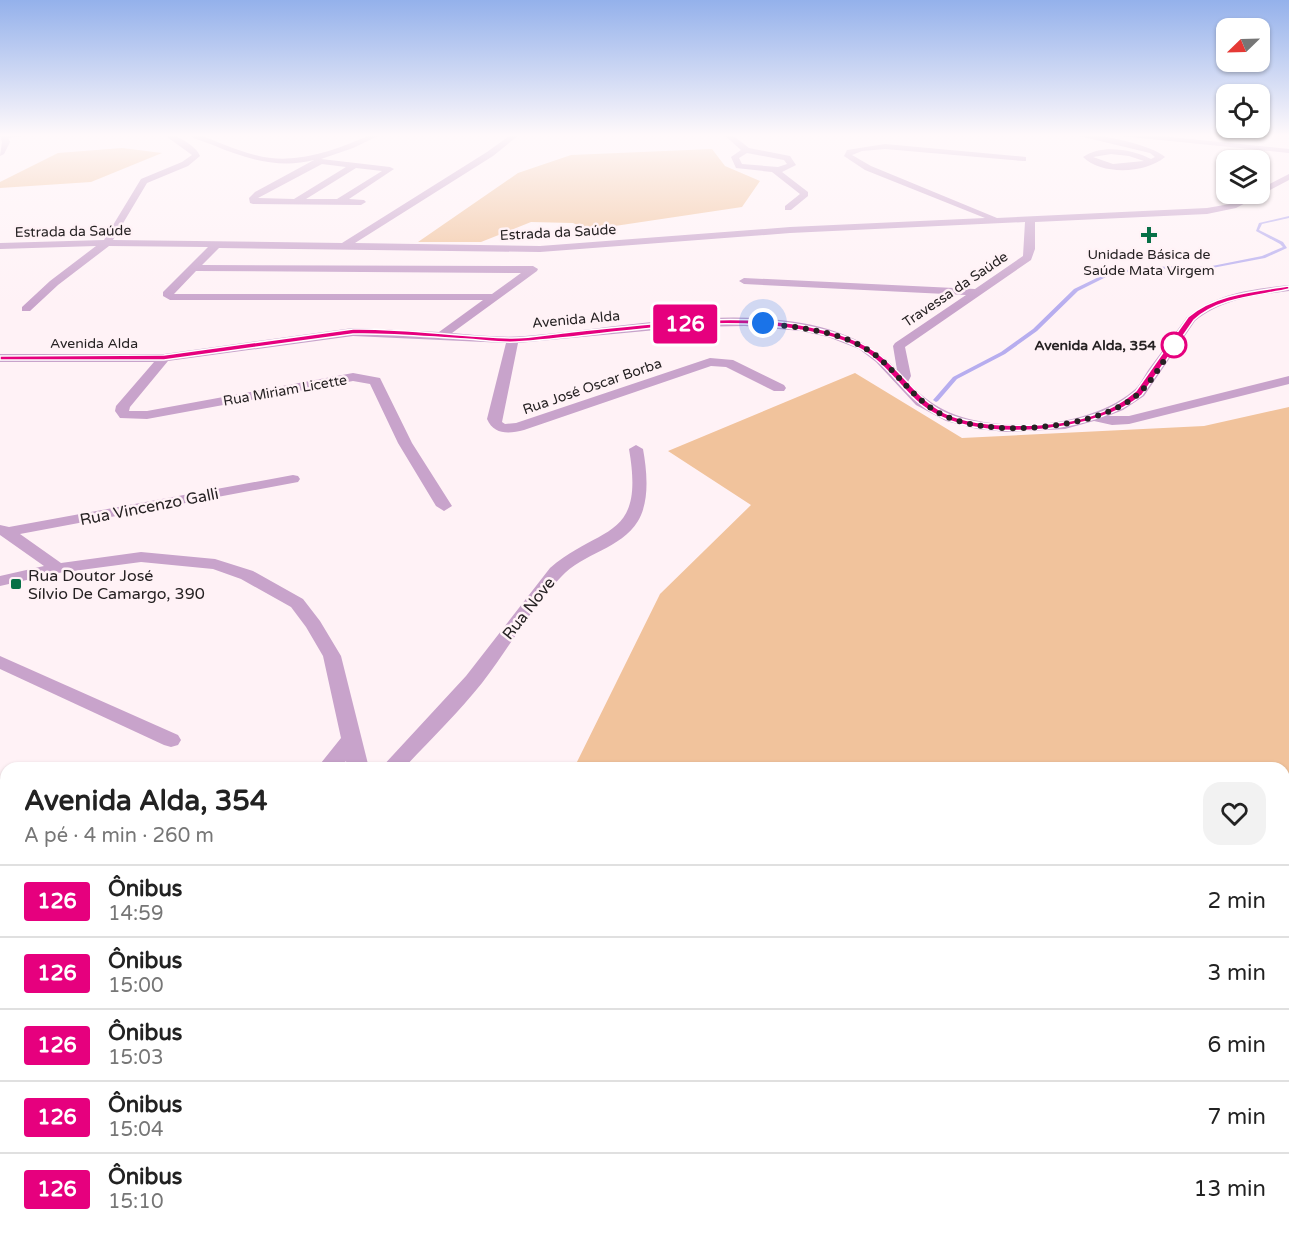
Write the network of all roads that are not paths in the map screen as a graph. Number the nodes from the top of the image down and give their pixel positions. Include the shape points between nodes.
1 (137, 192) edge
2 (266, 192) edge
3 (312, 192) edge
4 (356, 192) edge
5 (430, 192) edge
6 (803, 192) edge
7 (927, 192) edge
8 (339, 202) junction
9 (361, 202) dead end
10 (293, 203) junction
11 (1237, 204) edge
12 (788, 208) dead end
13 (1030, 220) junction
14 (999, 221) junction
15 (107, 243) junction
16 (216, 245) junction
17 (0, 246) edge
18 (343, 247) junction
19 (561, 248) junction
20 (193, 268) junction
21 (531, 270) junction
22 (744, 281) dead end
23 (1289, 288) edge
24 (978, 292) junction
25 (496, 297) junction
26 (26, 309) dead end
27 (442, 335) junction
28 (513, 340) junction
29 (0, 358) edge
30 (164, 358) junction
31 (1289, 380) edge
32 (901, 382) junction
33 (779, 388) dead end
34 (1095, 418) junction
35 (636, 449) dead end
36 (293, 479) dead end
37 (444, 506) dead end
38 (3, 530) edge
39 (58, 568) junction
40 (0, 581) edge
41 (0, 662) edge
42 (171, 740) dead end
43 (350, 741) junction
44 (333, 762) edge
45 (356, 762) edge
46 (398, 762) edge

1 - 15 street
2 - 10 street via 252,200
3 - 10 street
4 - 8 street
5 - 18 street
6 - 12 street via 806,194
7 - 14 street
8 - 9 street
8 - 10 street
11 - 13 street, Estrada da Saúde via 1207,211
13 - 14 street, Estrada da Saúde
13 - 24 street, Travessa da Saúde via 1031,250 1027,258
14 - 19 street, Estrada da Saúde via 790,230
15 - 16 street, Estrada da Saúde
15 - 17 street, Estrada da Saúde
15 - 26 street
16 - 18 street, Estrada da Saúde
16 - 20 street
18 - 19 street, Estrada da Saúde
19 - 21 street
20 - 21 street
20 - 25 street via 167,294 170,297
21 - 25 street
22 - 24 street
23 - 34 street, Avenida Alda via 1230,298 1199,311 1139,393
24 - 32 street, Travessa da Saúde via 899,346 905,376
25 - 27 street
27 - 28 street, Avenida Alda
27 - 30 street, Avenida Alda via 353,332
28 - 32 street, Avenida Alda via 682,324 763,323 801,327 848,340 878,357
28 - 33 street, Rua José Oscar Borba via 494,419 501,428 519,427 710,362 729,363
29 - 30 street, Avenida Alda
30 - 37 street, Rua Miriam Licette via 123,406 125,415 147,415 353,377 375,381 405,443
31 - 34 street via 1129,420
32 - 34 street, Avenida Alda via 926,406 960,421 1021,428
35 - 46 street, Rua Nove via 638,490 631,520 619,533 577,555 556,572 472,682
36 - 38 street, Rua Vincenzo Galli
38 - 39 street
39 - 40 street
39 - 43 street via 141,557 215,564 247,575 297,603 332,656
41 - 42 street
43 - 44 street
43 - 45 street

